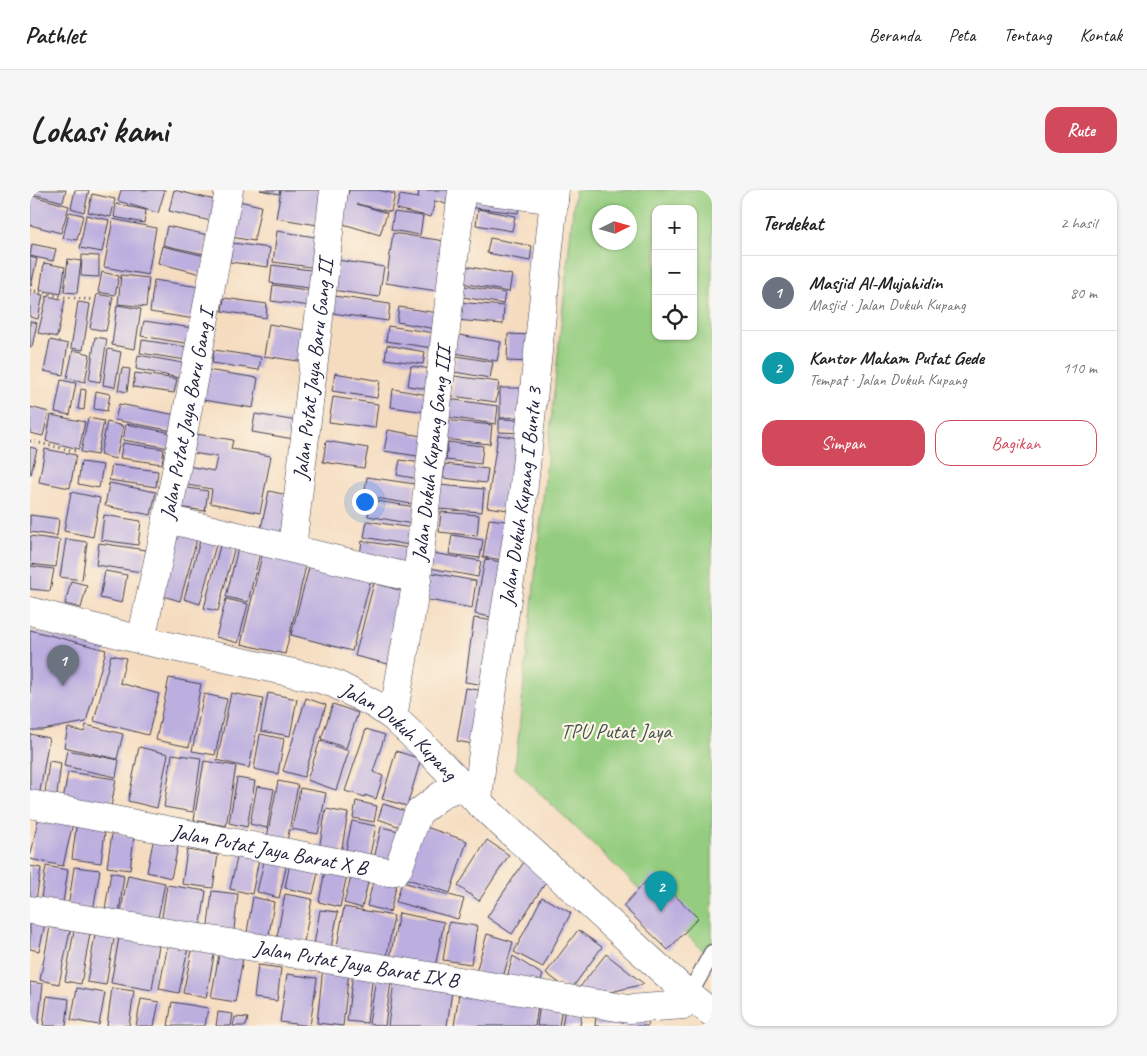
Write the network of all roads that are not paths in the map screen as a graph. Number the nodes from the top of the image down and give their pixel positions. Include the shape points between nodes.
1 (229, 190) edge
2 (334, 190) edge
3 (462, 190) edge
4 (482, 190) edge
5 (555, 195) edge
6 (167, 519) junction
7 (292, 548) junction
8 (417, 579) junction
9 (30, 610) edge
10 (141, 640) junction
11 (393, 717) junction
12 (469, 794) junction
13 (30, 804) edge
14 (30, 910) edge
15 (712, 953) edge
16 (682, 1009) edge
17 (712, 1013) edge

1 - 6 street, Jalan Putat Jaya Baru Gang I
2 - 7 street, Jalan Putat Jaya Baru Gang II
3 - 8 street, Jalan Dukuh Kupang Gang III
4 - 5 street
5 - 12 street, Jalan Dukuh Kupang I Buntu 3 via 522,504 482,759
6 - 7 street
6 - 10 street, Jalan Putat Jaya Baru Gang I
7 - 8 street
8 - 11 street, Jalan Dukuh Kupang Gang III
9 - 10 street, Jalan Dukuh Kupang
10 - 11 street, Jalan Dukuh Kupang via 316,678 335,684
11 - 12 street, Jalan Dukuh Kupang
12 - 13 street, Jalan Putat Jaya Barat X B via 444,793 418,814 399,867 389,872
12 - 16 street, Jalan Dukuh Kupang
14 - 16 street, Jalan Putat Jaya Barat IX B via 629,1009
15 - 16 lane
16 - 17 street, Jalan Dukuh Kupang

